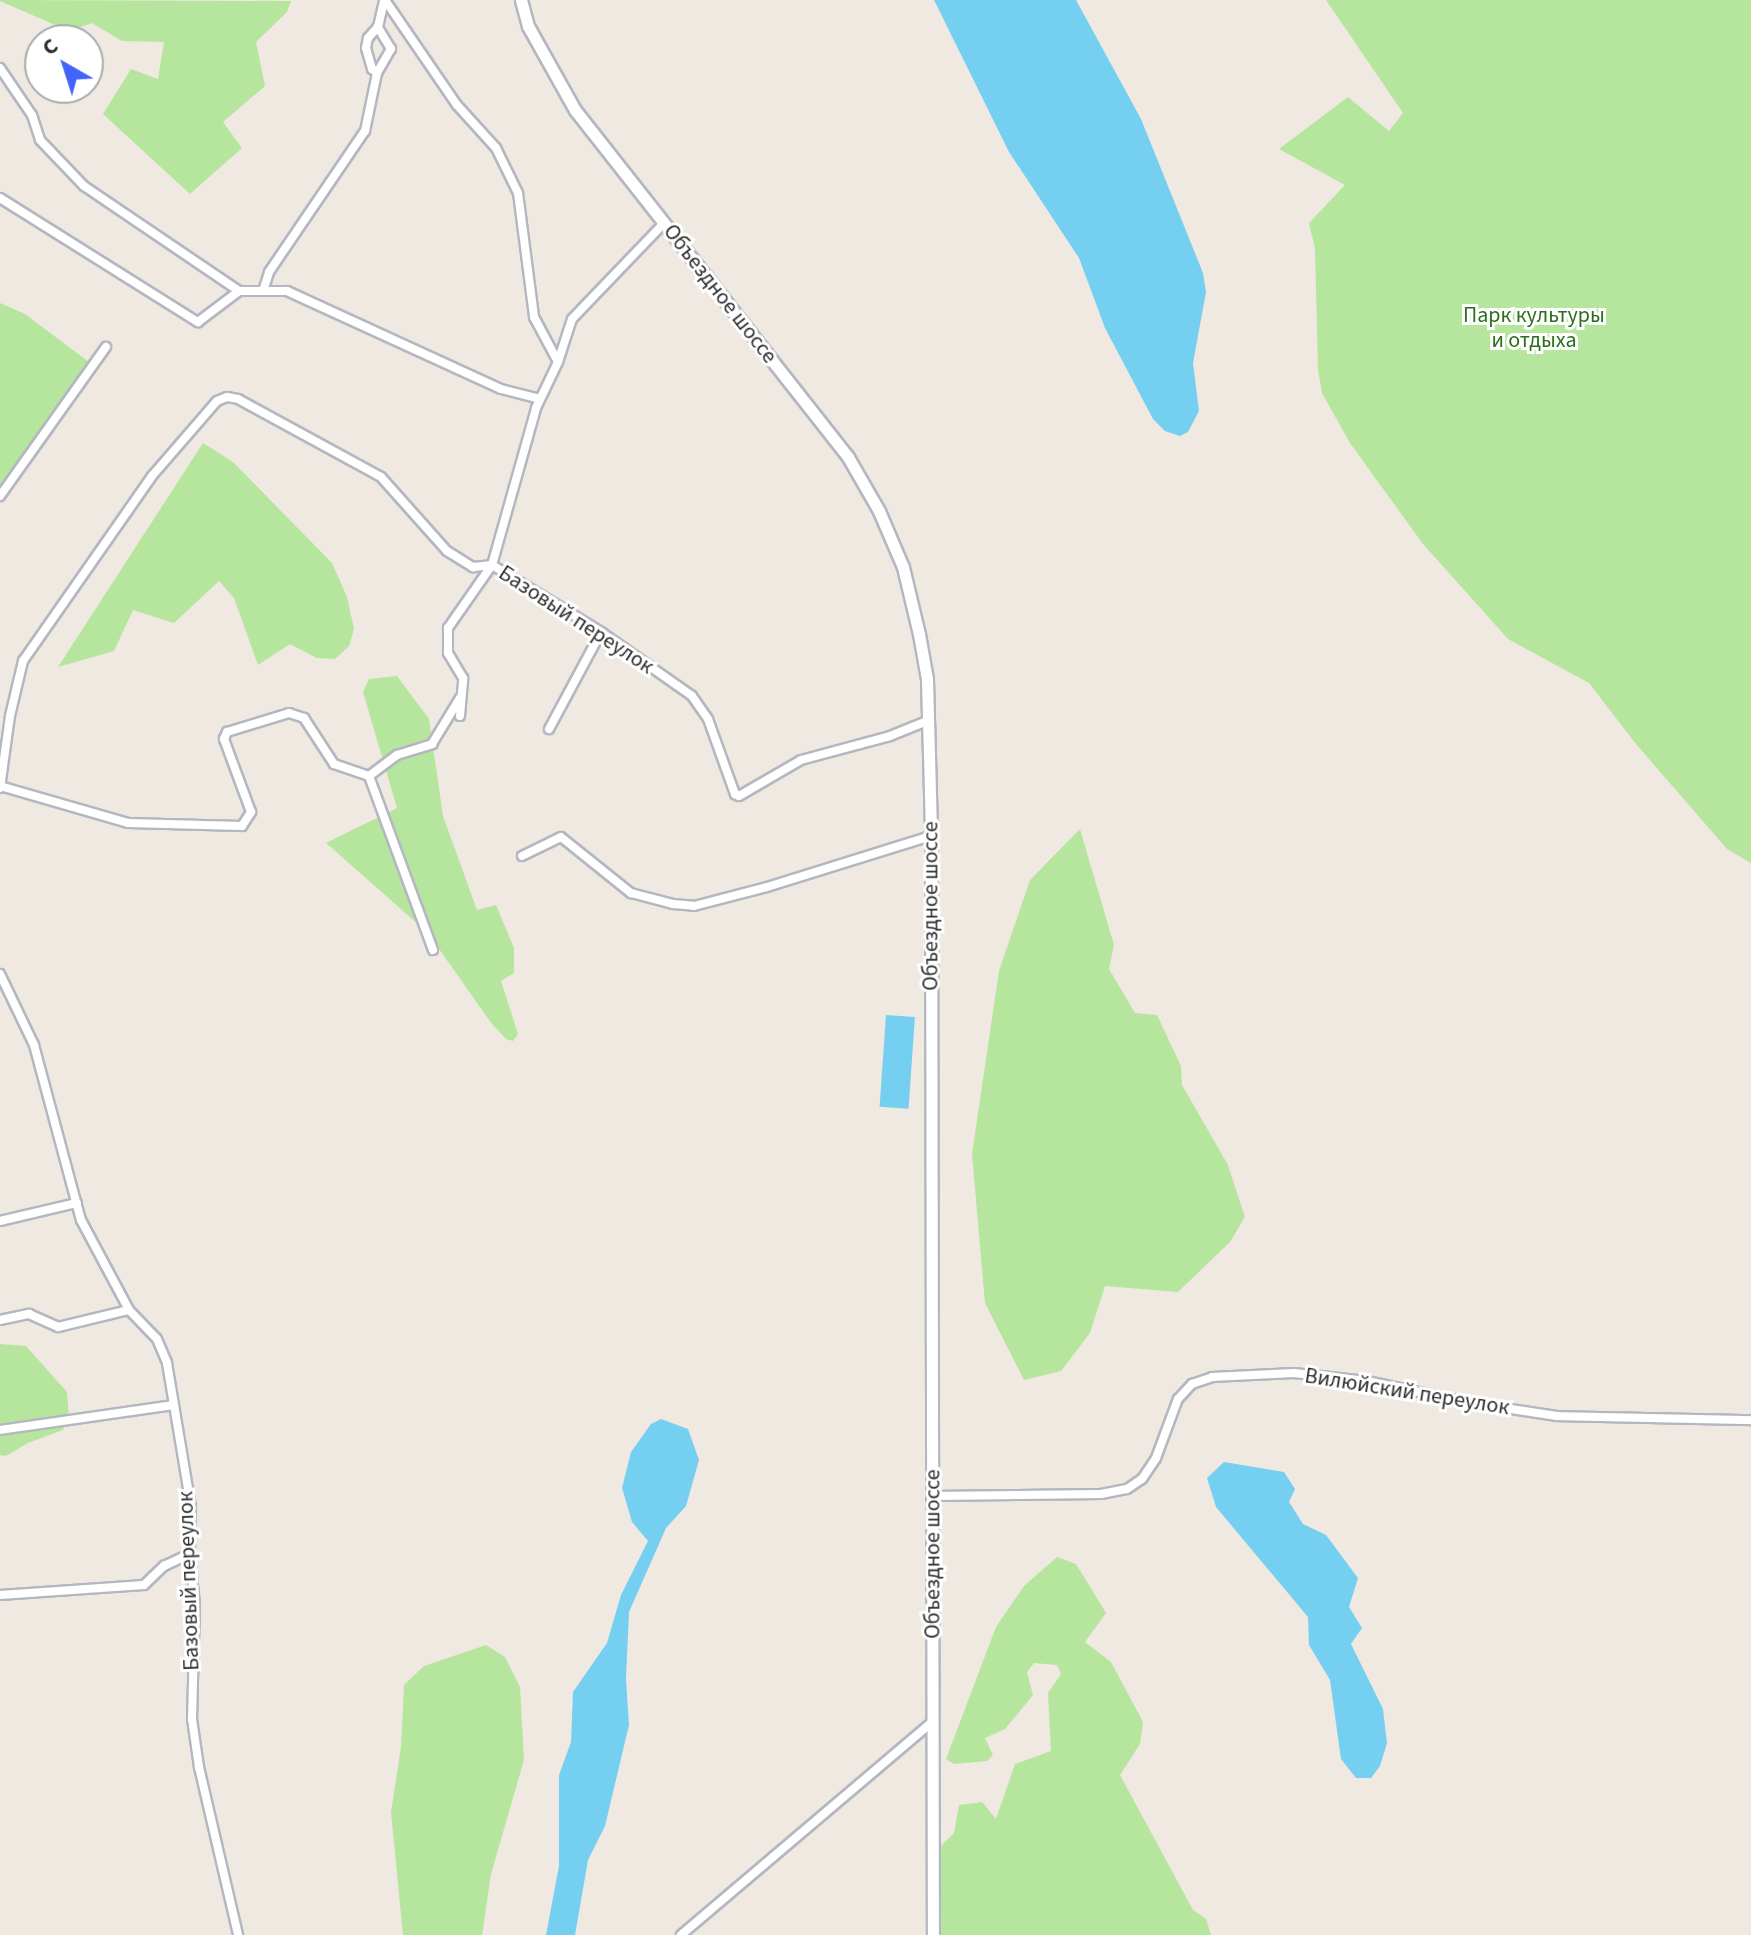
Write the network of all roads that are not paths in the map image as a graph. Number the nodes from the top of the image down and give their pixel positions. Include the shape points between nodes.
1 (384, 0) edge
2 (521, 0) edge
3 (378, 27) junction
4 (0, 68) edge
5 (377, 73) junction
6 (0, 198) edge
7 (663, 224) junction
8 (239, 291) junction
9 (263, 291) junction
10 (106, 347) dead end
11 (558, 362) junction
12 (540, 399) junction
13 (0, 496) edge
14 (492, 565) junction
15 (601, 632) junction
16 (462, 696) junction
17 (460, 716) dead end
18 (927, 721) junction
19 (549, 729) dead end
20 (369, 776) junction
21 (0, 787) edge
22 (931, 836) junction
23 (522, 856) dead end
24 (433, 950) dead end
25 (0, 974) edge
26 (77, 1203) junction
27 (0, 1221) edge
28 (129, 1310) junction
29 (0, 1320) edge
30 (173, 1405) junction
31 (1751, 1420) edge
32 (0, 1430) edge
33 (934, 1496) junction
34 (190, 1554) junction
35 (0, 1595) edge
36 (932, 1722) junction
37 (238, 1935) edge
38 (681, 1935) edge
39 (933, 1935) edge

1 - 3 street
1 - 11 street via 457,105 496,148 518,193 534,317
2 - 7 main road, Объездное шоссе via 528,26 575,110
3 - 5 street via 366,48
3 - 5 street via 391,49
4 - 8 street via 32,115 40,140 84,186
5 - 9 street via 365,131 269,272
6 - 8 street via 198,322
7 - 11 street via 572,319
7 - 18 main road, Объездное шоссе via 848,457 879,511 903,567 919,634
8 - 9 street
9 - 12 street via 287,291 501,389
10 - 13 street
11 - 12 street
12 - 14 street
14 - 15 street, Базовый переулок
14 - 16 street via 448,628 448,653 463,678
14 - 21 street, Базовый переулок via 473,567 447,551 381,477 238,399 217,401 152,476 23,661
15 - 18 street, Базовый переулок via 692,696 708,719 739,796 801,760
15 - 19 street
16 - 17 street
16 - 20 street via 432,744 397,755
18 - 22 main road, Объездное шоссе
20 - 21 street via 334,764 304,718 289,713 227,732 224,739 251,812 242,826 128,823
20 - 24 street
22 - 23 street via 694,906 631,893 561,837
22 - 33 main road, Объездное шоссе
25 - 26 street, Базовый переулок via 34,1045
26 - 27 street
26 - 28 street, Базовый переулок
28 - 29 street via 58,1327 29,1314
28 - 30 street, Базовый переулок via 157,1339 167,1363
30 - 32 street
30 - 34 street, Базовый переулок via 191,1507
31 - 33 street, Вилюйский переулок via 1557,1416 1367,1381 1294,1373 1212,1377 1192,1384 1178,1399 1156,1458 1142,1479 1127,1489 1101,1494
33 - 36 main road, Объездное шоссе
34 - 35 street via 164,1566 144,1585
34 - 37 street, Базовый переулок via 195,1605 192,1719
36 - 38 street
36 - 39 main road, Объездное шоссе

